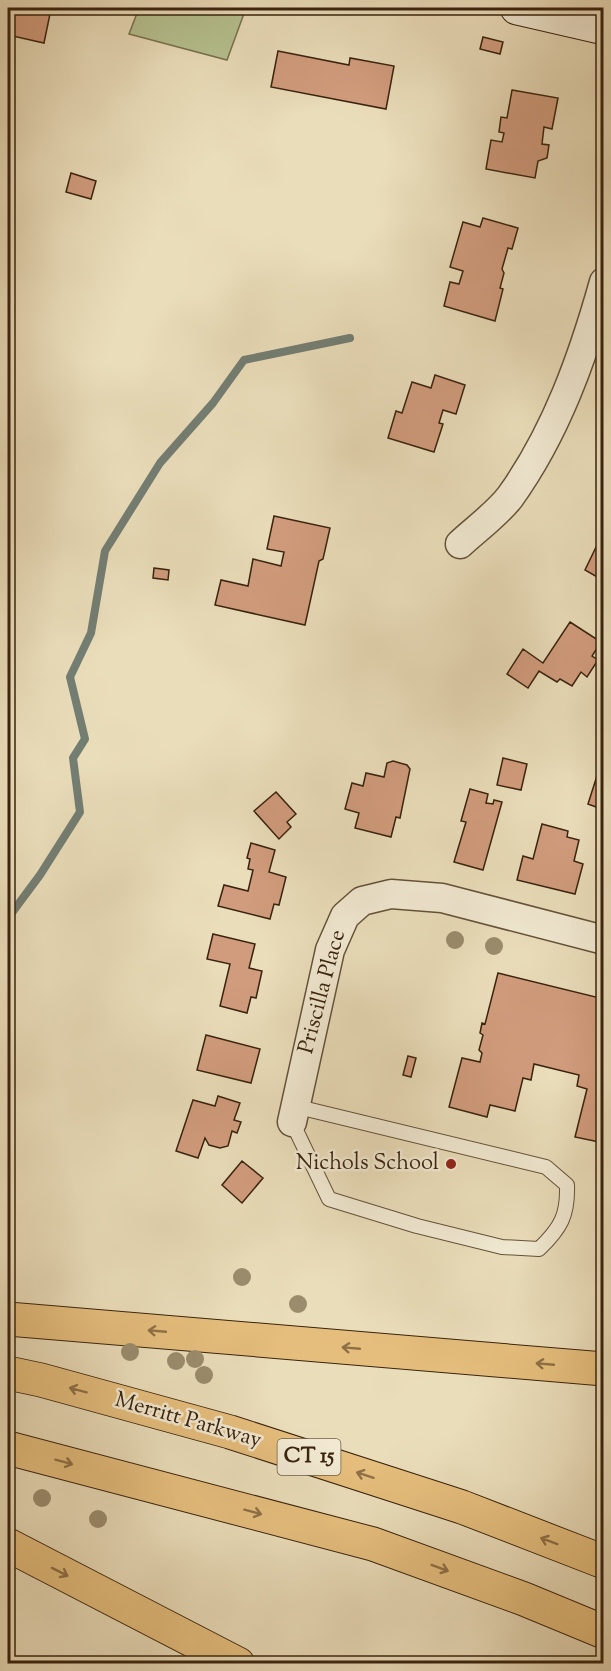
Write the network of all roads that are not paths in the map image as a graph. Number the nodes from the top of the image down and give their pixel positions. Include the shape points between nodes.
1 (517, 8) edge
2 (603, 28) edge
3 (603, 282) edge
4 (460, 544) dead end
5 (603, 940) edge
6 (293, 1114) junction
7 (8, 1319) edge
8 (603, 1369) edge
9 (8, 1373) edge
10 (8, 1448) edge
11 (8, 1545) edge
12 (603, 1562) edge
13 (603, 1632) edge
14 (238, 1664) edge

1 - 2 main road
3 - 4 street via 590,330 552,428 509,498
5 - 6 street, Priscilla Place via 442,898 391,894 362,901 345,916 330,950
6 - 6 lane via 546,1167 567,1185 568,1206 555,1234 539,1249 502,1247 329,1199
8 -> 7 highway
12 -> 9 highway, Merritt Parkway / CT 15 via 462,1507 242,1436
10 -> 13 highway via 373,1544
11 -> 14 highway

